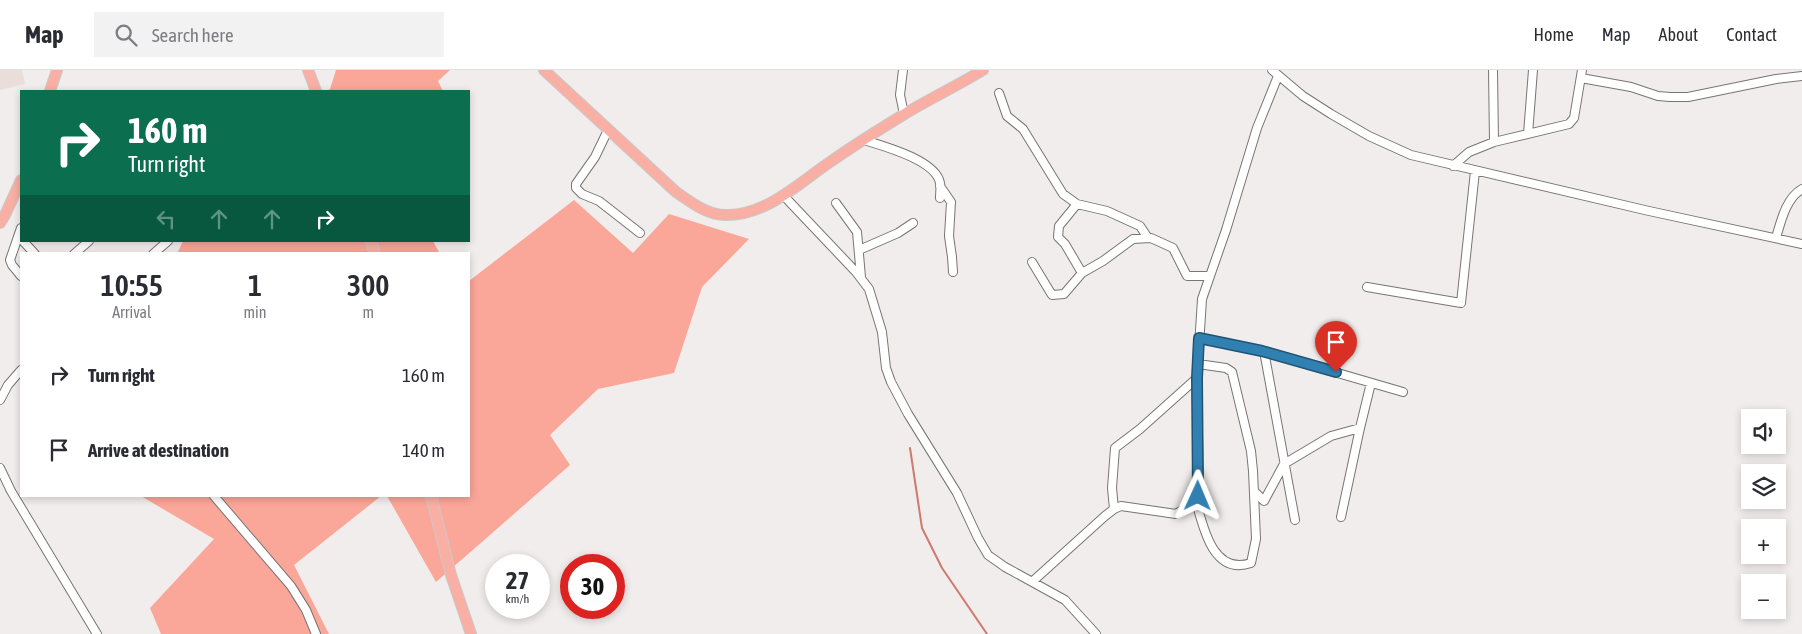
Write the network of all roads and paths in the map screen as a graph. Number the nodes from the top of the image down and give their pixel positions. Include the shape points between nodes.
1 (57, 70) edge
2 (308, 70) edge
3 (544, 70) edge
4 (902, 70) edge
5 (983, 70) edge
6 (1272, 70) edge
7 (1493, 70) edge
8 (1533, 70) edge
9 (1582, 74) edge
10 (1278, 76) junction
11 (1802, 76) edge
12 (50, 90) edge
13 (316, 90) edge
14 (999, 94) dead end
15 (904, 114) junction
16 (608, 130) junction
17 (1528, 134) junction
18 (864, 140) junction
19 (1494, 142) junction
20 (1453, 166) junction
21 (1475, 171) junction
22 (20, 186) edge
23 (940, 186) junction
24 (1802, 189) edge
25 (783, 195) junction
26 (940, 198) dead end
27 (836, 203) dead end
28 (1077, 204) junction
29 (913, 222) dead end
30 (0, 223) edge
31 (640, 234) dead end
32 (1148, 238) junction
33 (1776, 238) junction
34 (20, 241) edge
35 (24, 242) edge
36 (88, 242) edge
37 (167, 242) edge
38 (1802, 244) edge
39 (859, 250) junction
40 (33, 252) edge
41 (76, 252) edge
42 (155, 252) edge
43 (1032, 262) dead end
44 (953, 272) dead end
45 (1082, 273) junction
46 (20, 275) edge
47 (1209, 276) junction
48 (861, 278) junction
49 (1367, 287) dead end
50 (1199, 338) junction
51 (1264, 351) junction
52 (1198, 364) junction
53 (20, 371) edge
54 (1197, 378) junction
55 (1371, 383) junction
56 (2, 388) edge
57 (1403, 392) dead end
58 (0, 400) edge
59 (1360, 428) junction
60 (1284, 464) junction
61 (0, 471) edge
62 (1255, 492) junction
63 (215, 497) edge
64 (431, 497) edge
65 (1196, 500) junction
66 (1114, 509) junction
67 (1341, 517) dead end
68 (1295, 520) dead end
69 (1032, 581) junction
70 (96, 634) edge
71 (316, 634) edge
72 (471, 634) edge
73 (1096, 634) edge

1 - 12 main road
2 - 13 main road
3 - 16 main road
4 - 15 street via 900,95
5 - 15 main road
6 - 10 street
7 - 19 street
8 - 17 street
9 - 11 street via 1670,97 1688,97
9 - 17 street via 1572,122
10 - 20 street via 1331,114 1369,136 1411,156
10 - 47 street via 1257,128
14 - 28 street via 1008,116 1024,129 1063,194
15 - 18 main road
16 - 25 main road via 676,192 711,212 729,216 749,212
16 - 31 street via 576,188 600,201
17 - 19 street
18 - 23 street via 901,152 930,167
18 - 25 main road
19 - 20 street via 1469,152
20 - 21 street
21 - 33 street
21 - 49 street via 1461,303
22 - 30 main road
23 - 26 street
23 - 44 street via 951,202 949,236
24 - 33 street via 1792,197
25 - 48 street
27 - 39 street via 857,232
28 - 32 street via 1107,211 1140,226
28 - 45 street via 1059,226 1058,237
29 - 39 street via 898,233
32 - 45 street via 1133,239
32 - 47 street via 1173,248 1187,276
33 - 38 street
34 - 46 street via 10,260
35 - 40 street
36 - 41 street
37 - 42 street
39 - 48 street
43 - 45 street via 1052,295 1064,294
47 - 50 street via 1202,300
48 - 69 street via 876,308 886,368 908,414 957,493 988,555
50 - 51 street
50 - 52 street
51 - 55 street
51 - 60 street
52 - 54 street
52 - 62 street via 1231,371 1251,451
53 - 56 street
54 - 65 street via 1199,492
54 - 66 street via 1115,448
55 - 57 street
55 - 59 street
56 - 58 street
59 - 60 street via 1331,436
59 - 67 street
60 - 62 street via 1264,501
60 - 68 street
61 - 70 street
62 - 65 street via 1256,539 1251,563 1238,566 1228,563 1214,551 1206,536
63 - 71 street via 291,586
64 - 72 main road via 451,575
65 - 66 street via 1176,514 1126,506
66 - 69 street
69 - 73 street via 1065,600

